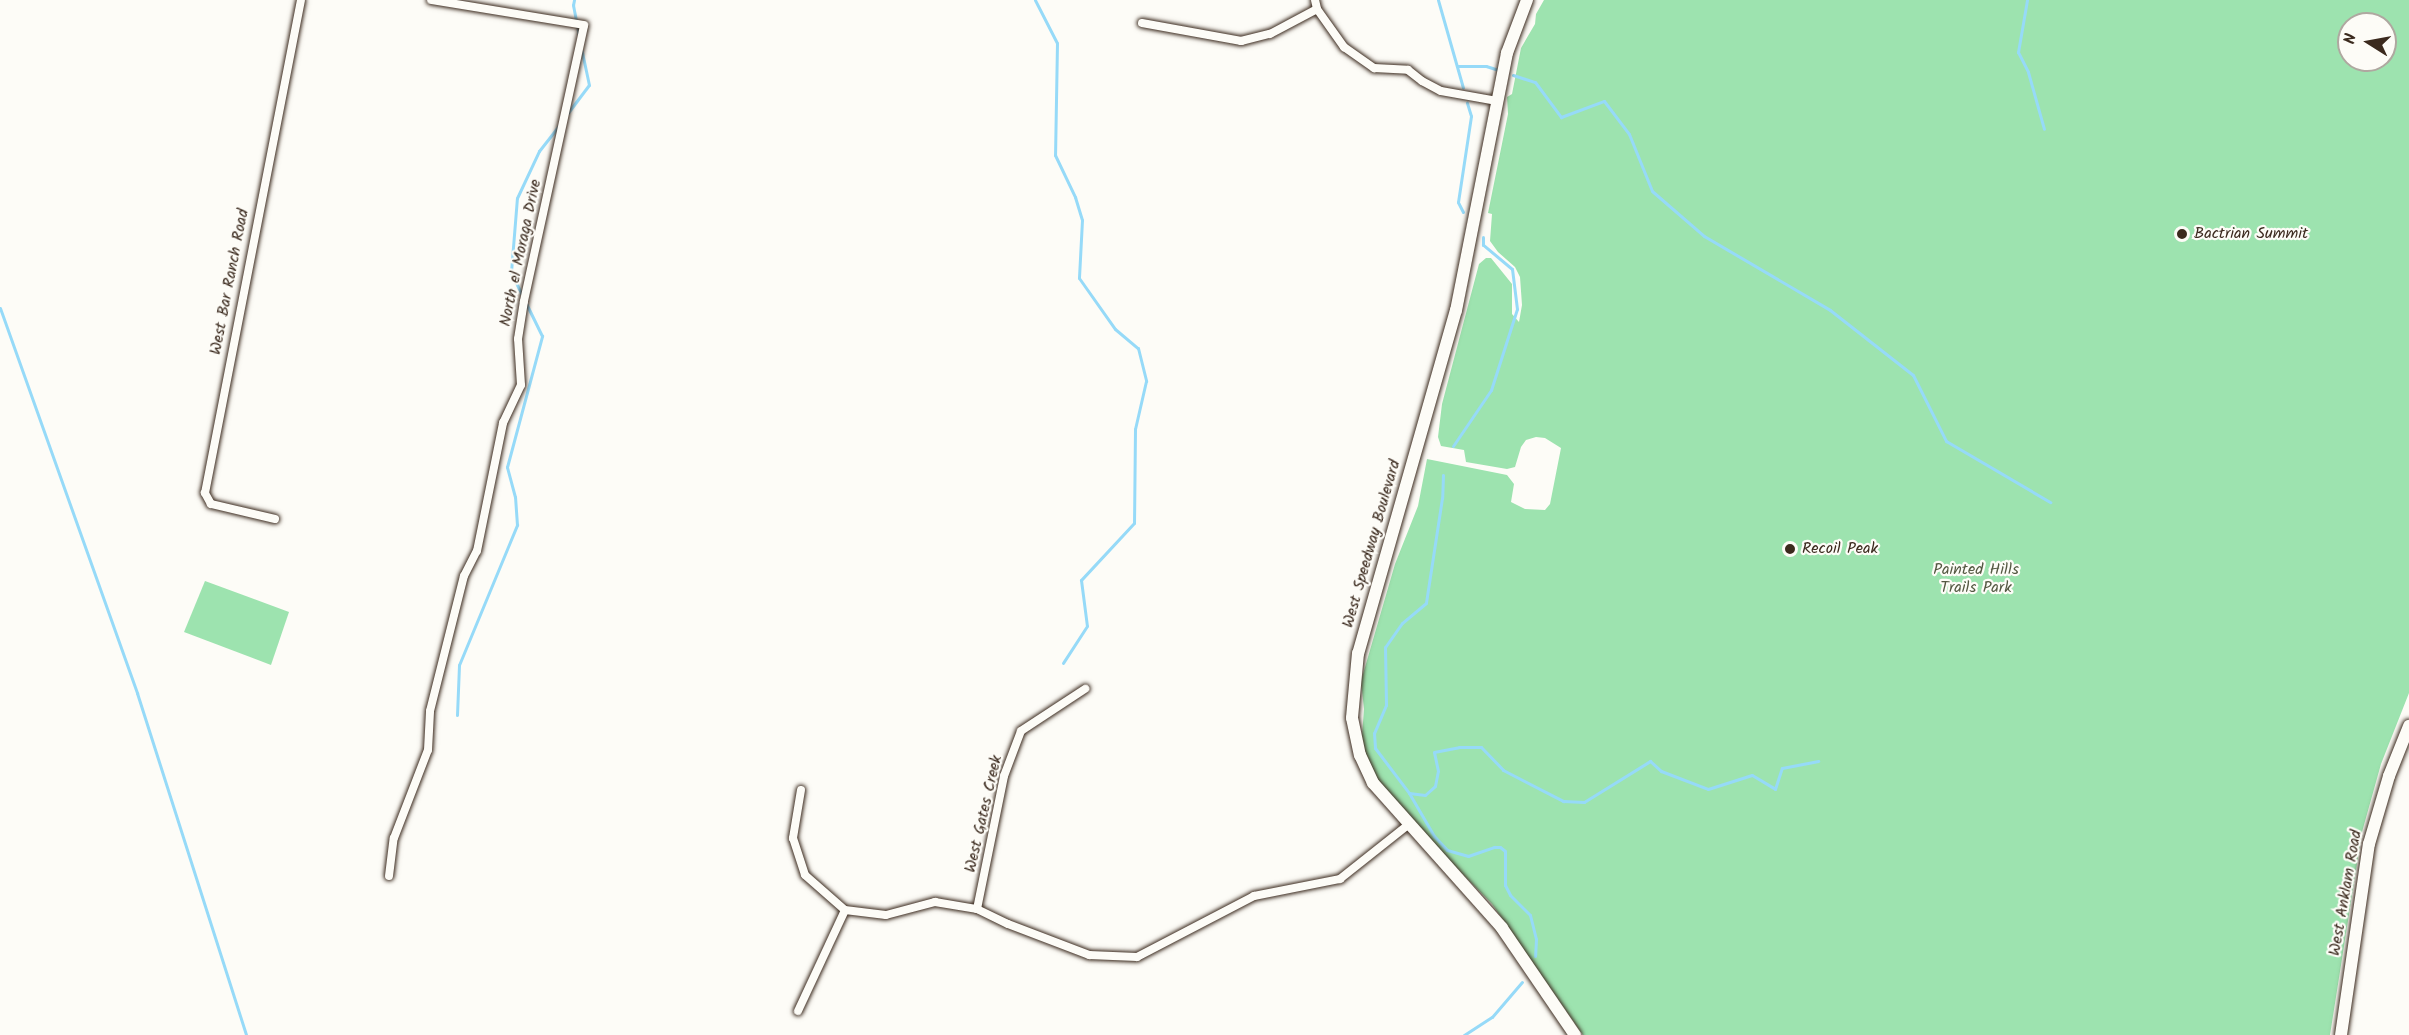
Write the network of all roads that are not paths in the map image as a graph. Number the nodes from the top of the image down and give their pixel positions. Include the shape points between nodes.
1 (301, 0) edge
2 (431, 0) edge
3 (1527, 0) edge
4 (458, 3) edge
5 (1316, 5) edge
6 (1142, 23) dead end
7 (1497, 101) junction
8 (275, 519) dead end
9 (1085, 689) dead end
10 (2409, 726) edge
11 (801, 790) dead end
12 (1408, 825) junction
13 (389, 876) dead end
14 (977, 909) junction
15 (845, 910) junction
16 (798, 1011) dead end
17 (1575, 1035) edge
18 (2342, 1035) edge

1 - 8 street, West Bar Ranch Road via 205,493 211,504
2 - 4 street, North el Moraga Drive
3 - 7 main road, West Speedway Boulevard via 1512,35
4 - 13 street, North el Moraga Drive via 584,25 524,301 518,339 521,385 503,423 477,550 464,576 430,711 428,750 394,837
5 - 6 street via 1270,34 1241,41
5 - 7 street via 1344,47 1374,68 1408,70 1442,91
7 - 12 main road, West Speedway Boulevard via 1456,310 1358,653 1352,697 1360,755 1373,783
9 - 14 street, West Gates Creek via 1021,731 1004,776
10 - 18 main road, West Anklam Road via 2388,776 2369,844
11 - 15 street via 793,838 805,875
12 - 14 street via 1340,879 1254,896 1137,957 1089,955
12 - 17 main road, West Speedway Boulevard via 1502,928
14 - 15 street via 935,902 886,915
15 - 16 street

